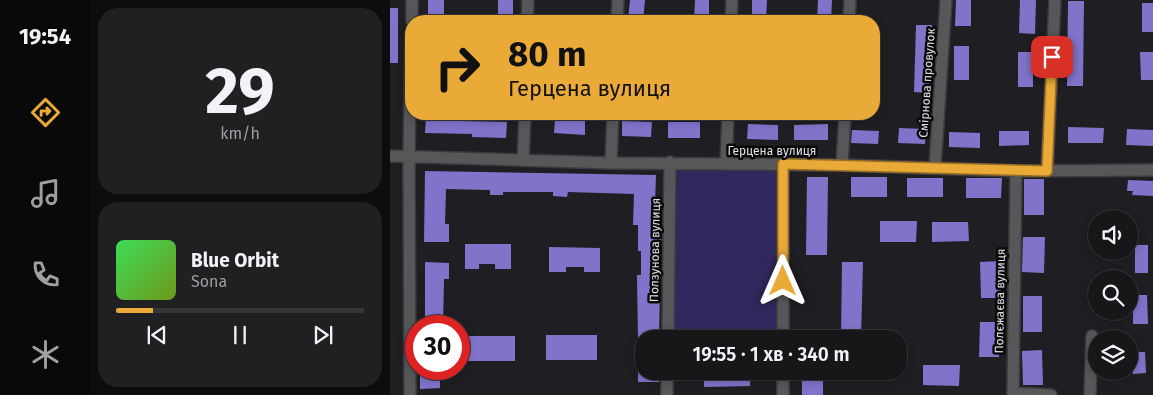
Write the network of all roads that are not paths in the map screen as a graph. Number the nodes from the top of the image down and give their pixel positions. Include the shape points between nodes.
1 (412, 0) edge
2 (528, 0) edge
3 (618, 0) edge
4 (732, 0) edge
5 (850, 0) edge
6 (946, 0) edge
7 (1055, 0) edge
8 (412, 15) edge
9 (527, 15) edge
10 (617, 15) edge
11 (731, 15) edge
12 (849, 15) edge
13 (410, 120) edge
14 (525, 120) edge
15 (613, 120) edge
16 (728, 120) edge
17 (845, 120) edge
18 (390, 156) edge
19 (409, 157) junction
20 (523, 160) junction
21 (670, 162) junction
22 (612, 163) junction
23 (726, 164) junction
24 (783, 164) junction
25 (842, 165) junction
26 (935, 167) junction
27 (1153, 170) edge
28 (1016, 171) junction
29 (1047, 171) junction
30 (668, 330) edge
31 (783, 330) edge
32 (667, 380) edge
33 (783, 380) edge
34 (1091, 380) edge
35 (410, 395) edge
36 (667, 395) edge
37 (783, 395) edge
38 (1052, 395) edge
39 (1090, 395) edge

1 - 8 street
2 - 9 street
3 - 10 street
4 - 11 street
5 - 12 street
6 - 26 street, Смірнова провулок
7 - 29 street
13 - 19 street
14 - 20 street
15 - 22 street
16 - 23 street
17 - 25 street
18 - 19 street, Герцена вулиця
19 - 20 street, Герцена вулиця
19 - 35 street
20 - 22 street, Герцена вулиця
21 - 22 street, Герцена вулиця
21 - 23 street, Герцена вулиця
21 - 30 street, Ползунова вулиця
23 - 24 street, Герцена вулиця
24 - 25 street, Герцена вулиця
24 - 31 street
25 - 26 street, Герцена вулиця
26 - 28 street, Герцена вулиця
27 - 29 street, Герцена вулиця
28 - 29 street, Герцена вулиця
28 - 38 street, Полєжаєва вулиця via 1012,393
32 - 36 street
33 - 37 street
34 - 39 street

